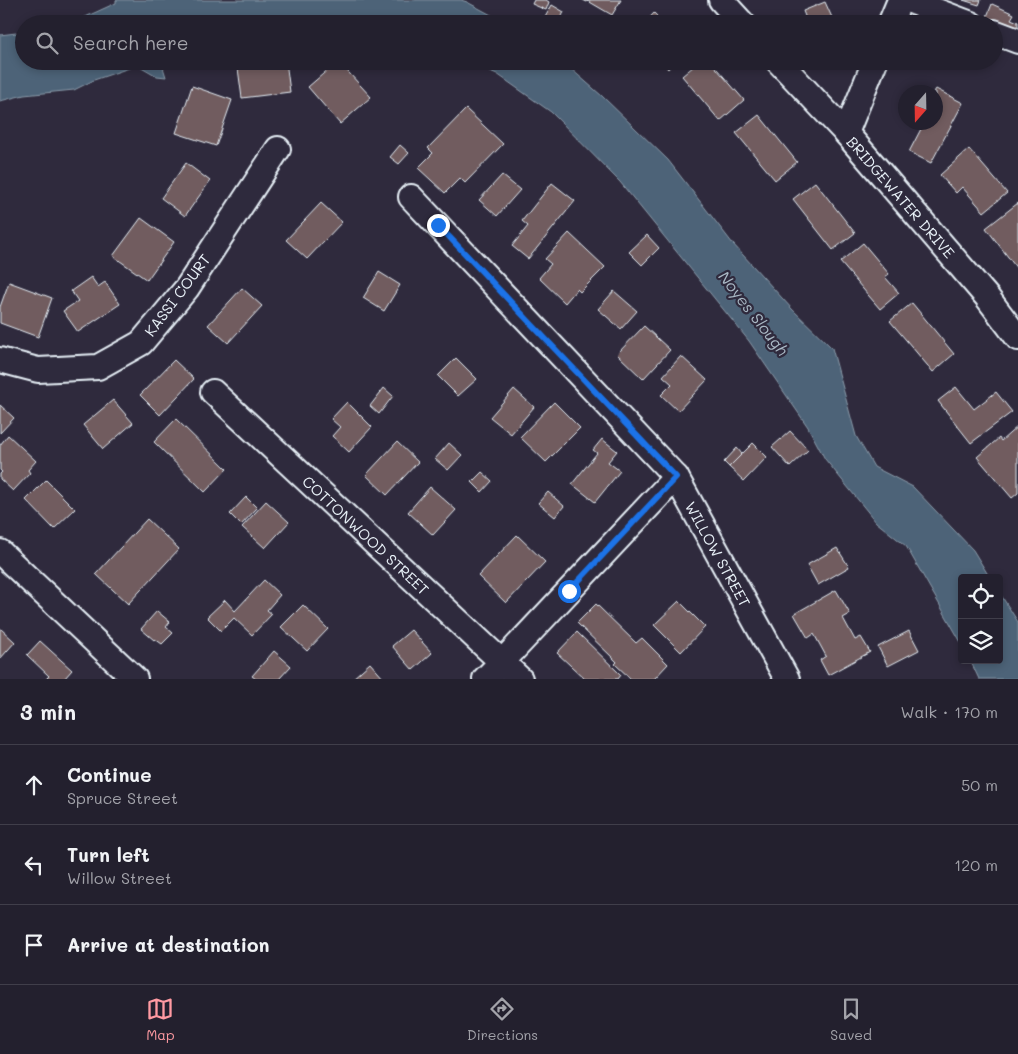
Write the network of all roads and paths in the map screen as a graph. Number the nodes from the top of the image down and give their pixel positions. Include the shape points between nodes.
1 (721, 0) edge
2 (900, 0) edge
3 (908, 0) edge
4 (735, 15) edge
5 (894, 15) edge
6 (948, 15) edge
7 (1003, 35) edge
8 (1018, 41) edge
9 (786, 70) edge
10 (871, 70) edge
11 (846, 133) junction
12 (278, 149) dead end
13 (411, 197) dead end
14 (1018, 338) edge
15 (0, 360) edge
16 (212, 392) dead end
17 (676, 477) junction
18 (0, 552) edge
19 (502, 662) junction
20 (135, 679) edge
21 (485, 679) edge
22 (520, 679) edge
23 (787, 679) edge

1 - 4 street
2 - 5 street
3 - 6 street
7 - 8 street
9 - 11 street, BRIDGEWATER DRIVE
10 - 11 street
11 - 14 street, BRIDGEWATER DRIVE via 987,297
12 - 15 street, KASSI COURT via 186,288 141,342 98,367 38,370
13 - 17 street, WILLOW STREET
16 - 19 street, COTTONWOOD STREET
17 - 19 street
17 - 23 street, WILLOW STREET
18 - 20 street
19 - 21 street
19 - 22 street, COTTONWOOD STREET

